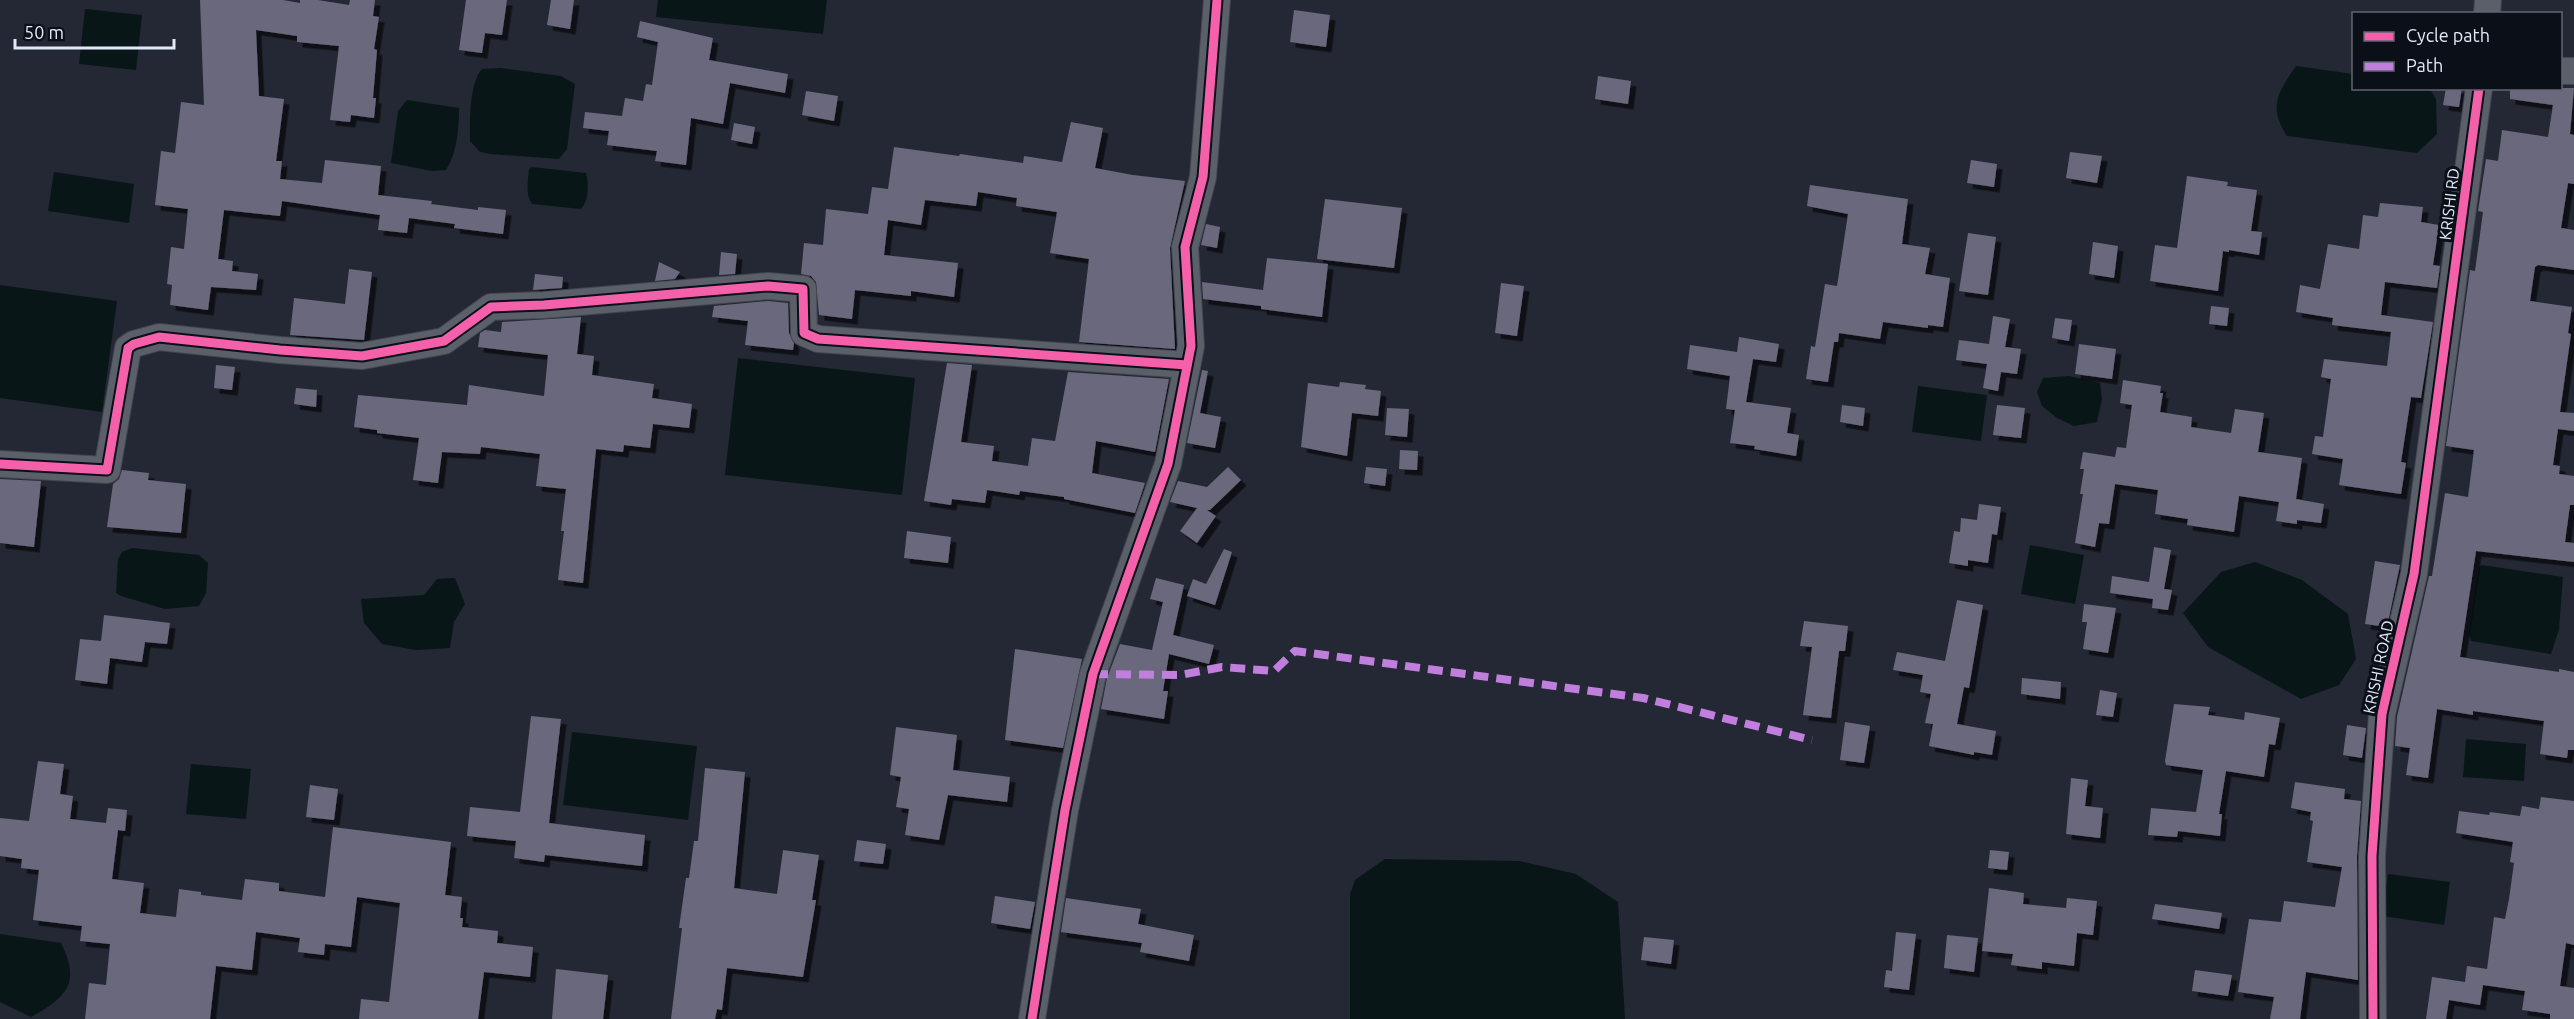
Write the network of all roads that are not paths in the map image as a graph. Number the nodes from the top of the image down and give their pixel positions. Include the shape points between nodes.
1 (1217, 0) edge
2 (2479, 90) edge
3 (2448, 324) joint
4 (1187, 365) junction
5 (0, 464) edge
6 (1032, 1019) edge
7 (2373, 1019) edge

1 - 4 street via 1203,177 1185,247 1191,346
2 - 3 street, KRISHI RD
3 - 7 street, KRISHI ROAD via 2414,573 2382,714 2372,856
4 - 5 street via 818,339 804,333 803,289 768,286 491,307 444,341 362,356 159,337 134,344 128,348 107,470
4 - 6 street via 1168,464 1093,674 1065,810

